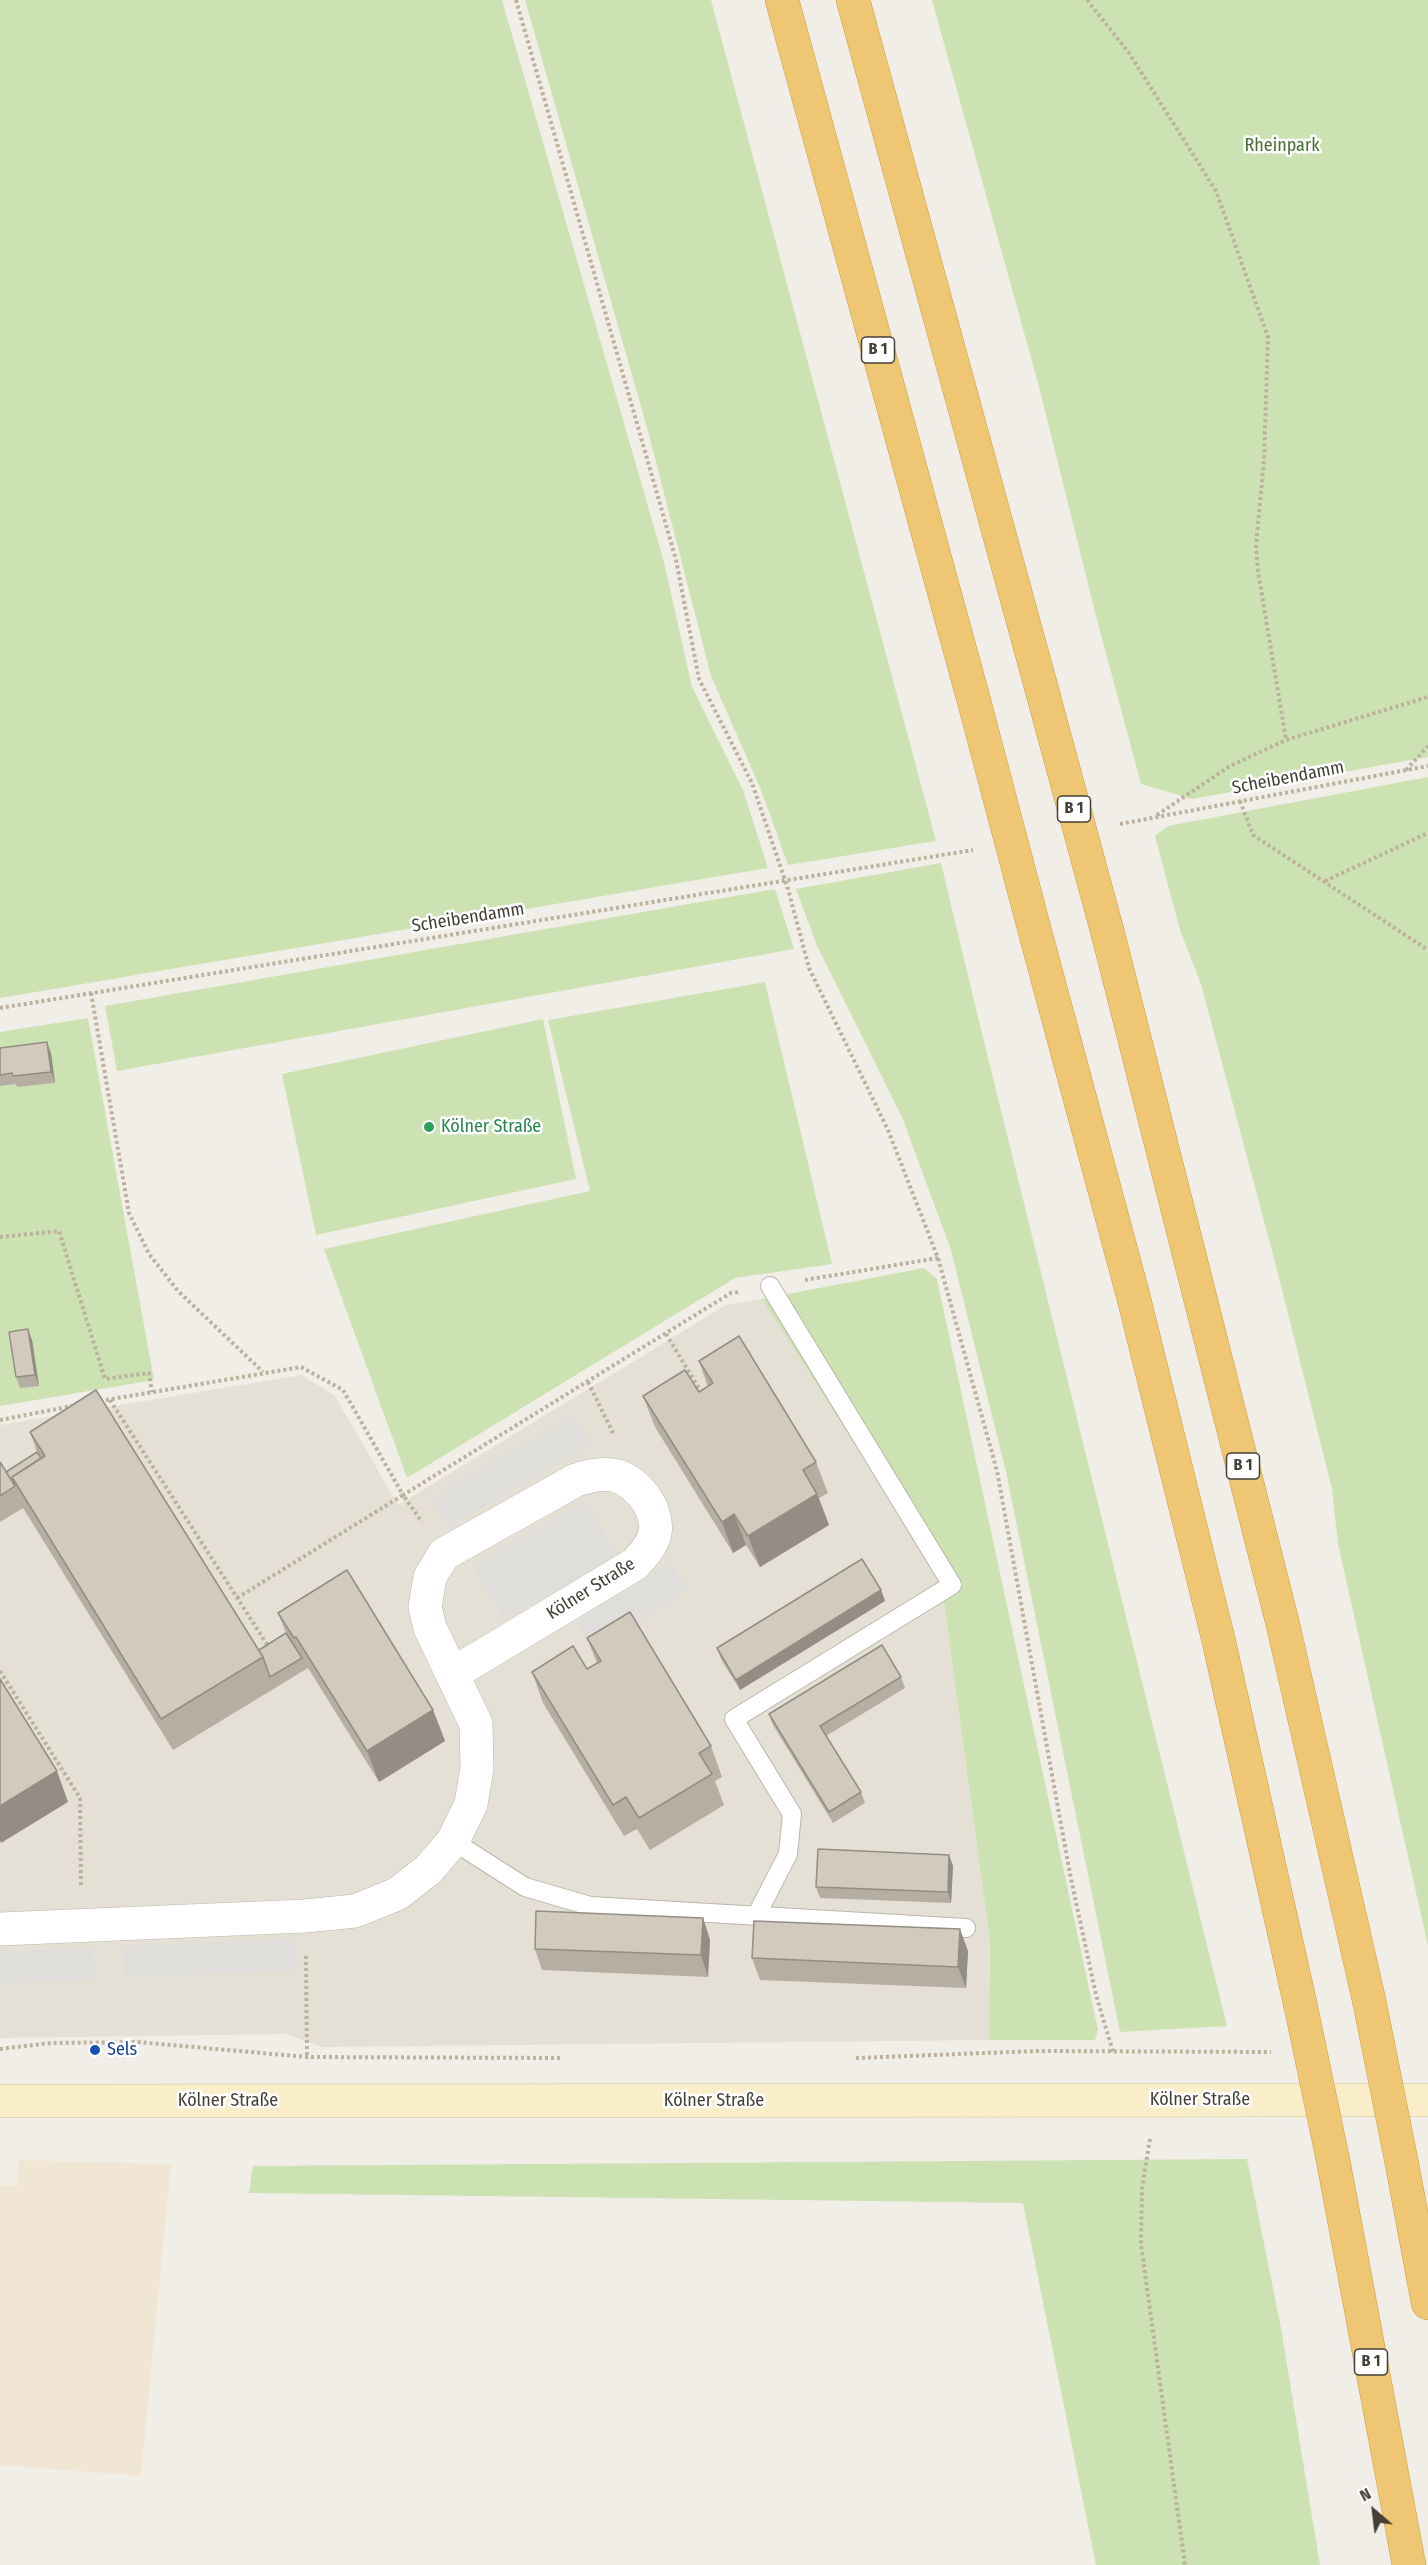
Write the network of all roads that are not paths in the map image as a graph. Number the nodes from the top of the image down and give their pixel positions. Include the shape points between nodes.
1 (782, 0) edge
2 (853, 0) edge
3 (770, 1286) road end
4 (454, 1673) junction
5 (453, 1841) junction
6 (756, 1916) junction
7 (966, 1928) dead end
8 (0, 1929) edge
9 (1428, 2100) edge
10 (0, 2101) edge
11 (1428, 2303) edge
12 (1408, 2565) edge

1 - 12 highway, B 1, bridge via 974,701 1147,1353 1219,1642 1333,2160
2 - 11 highway, B 1, bridge via 1108,934 1283,1625 1369,2000
3 - 6 lane via 952,1586 734,1719 792,1814 788,1854
4 - 4 street, Kölner Straße via 642,1557 655,1532 652,1508 638,1487 628,1479 597,1473 576,1480 444,1554 430,1576 425,1607 430,1628
4 - 5 street via 476,1724 477,1768 471,1804
5 - 6 lane via 525,1887 590,1906
5 - 8 street via 428,1870 397,1894 355,1911
6 - 7 lane
9 - 10 main road, Kölner Straße

